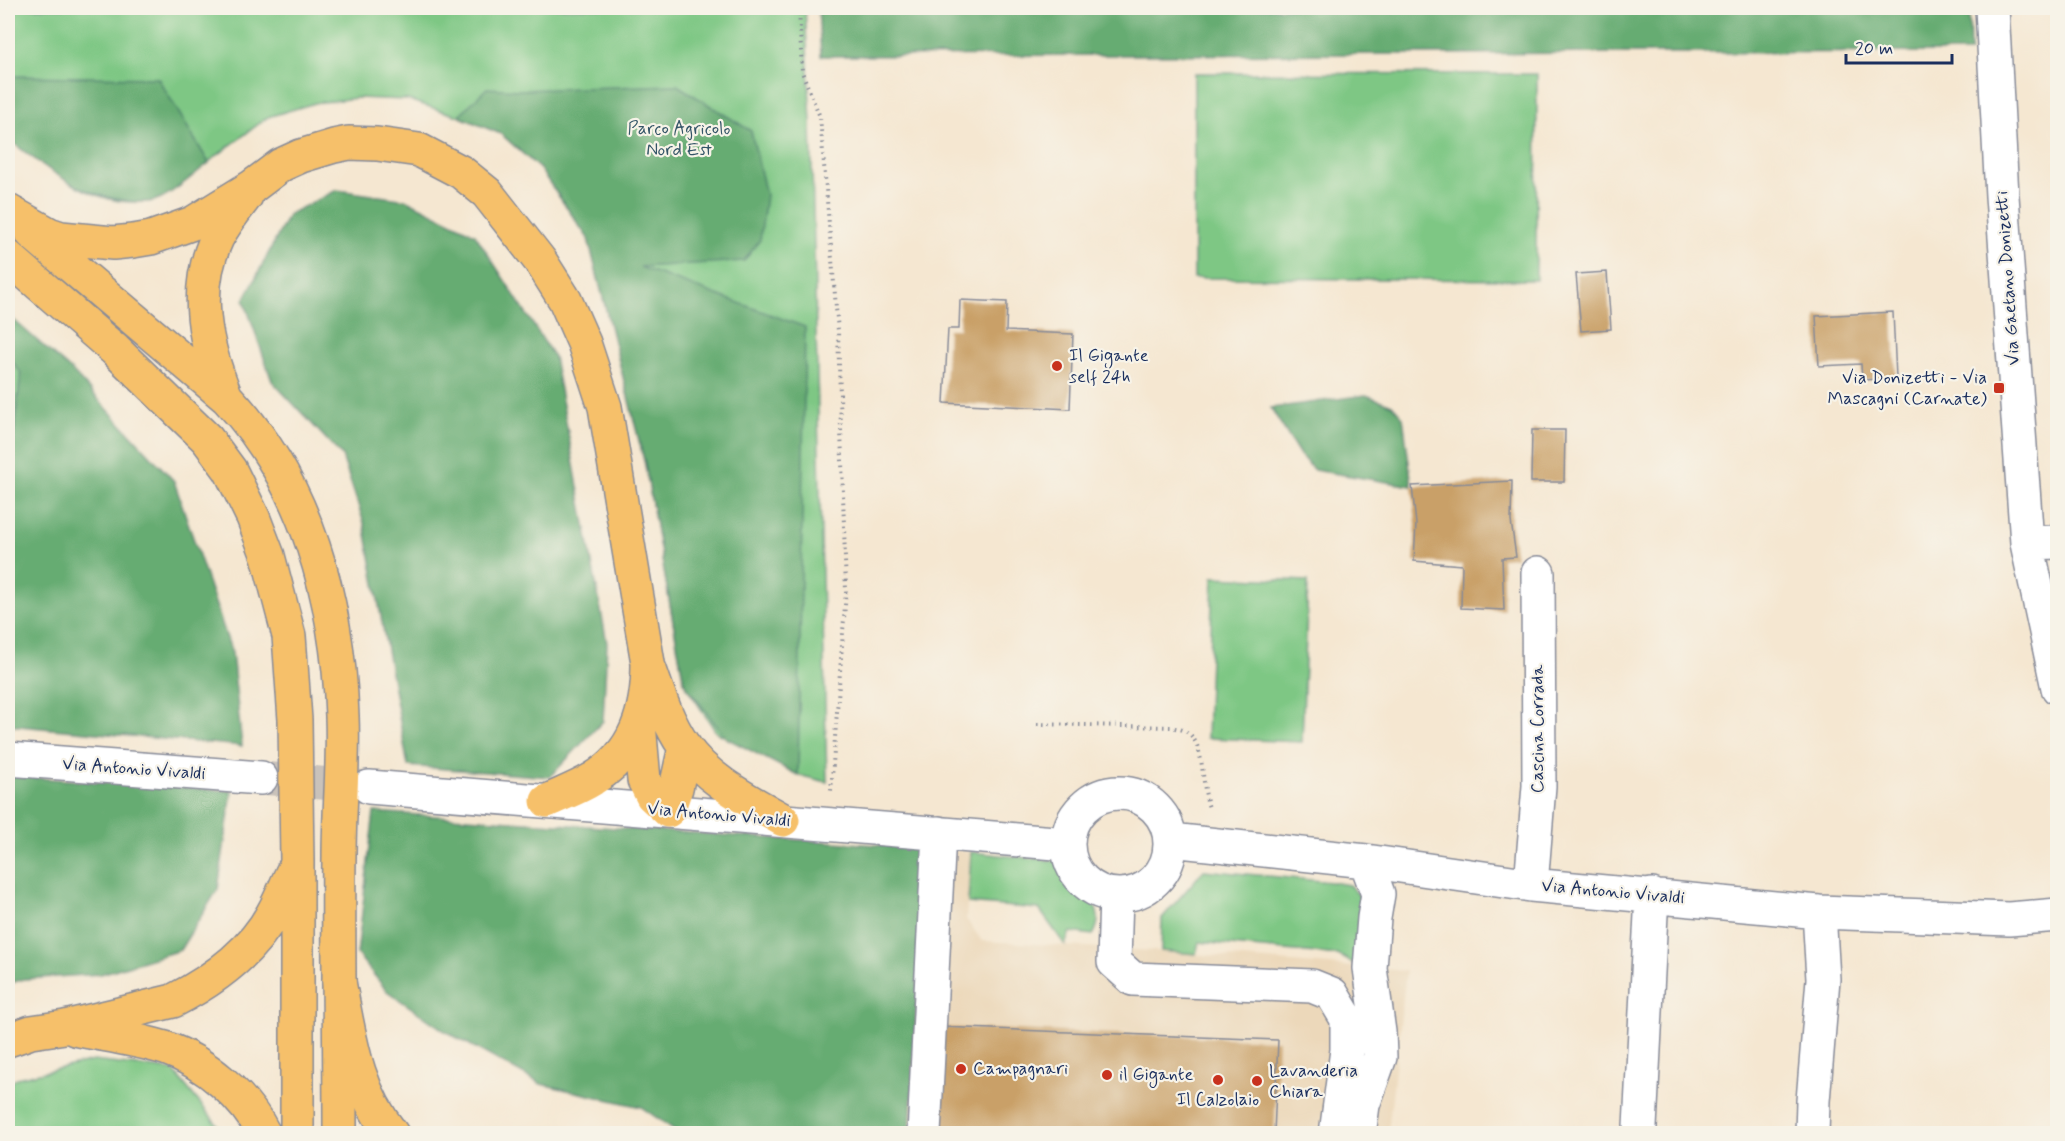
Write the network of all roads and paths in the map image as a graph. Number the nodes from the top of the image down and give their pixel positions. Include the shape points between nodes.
1 (799, 8) edge
2 (1992, 8) edge
3 (254, 186) junction
4 (8, 212) edge
5 (8, 256) edge
6 (22, 273) edge
7 (234, 406) junction
8 (2042, 542) edge
9 (1538, 573) dead end
10 (648, 663) junction
11 (2058, 688) edge
12 (639, 724) junction
13 (1037, 724) dead end
14 (685, 747) junction
15 (8, 759) edge
16 (261, 778) tunnel mouth
17 (369, 787) tunnel mouth
18 (547, 801) junction
19 (668, 811) junction
20 (1213, 817) dead end
21 (783, 820) junction
22 (828, 824) junction
23 (939, 833) junction
24 (1171, 840) junction
25 (1068, 844) junction
26 (297, 861) junction
27 (1366, 861) junction
28 (1531, 885) junction
29 (1116, 895) junction
30 (1652, 895) junction
31 (1819, 912) junction
32 (2058, 915) edge
33 (339, 981) junction
34 (65, 1027) junction
35 (8, 1040) edge
36 (1640, 1127) dead end
37 (264, 1134) edge
38 (297, 1134) edge
39 (340, 1134) edge
40 (392, 1134) edge
41 (924, 1134) edge
42 (1336, 1134) edge
43 (1359, 1134) edge
44 (1812, 1134) edge

1 - 22 path via 802,72 820,117 838,331 846,592
2 - 8 street, Via Gaetano Donizetti via 2002,196
3 - 4 main road via 193,223 133,242 61,238
3 - 7 main road via 218,238 204,288 205,336 213,365
3 - 10 main road via 281,165 314,151 349,143 396,146 419,150 461,172 487,193 506,216 565,300 585,343 601,396
4 - 7 main road
5 - 6 main road
6 - 26 main road via 115,350 207,439 230,470 253,517 268,556 289,636 295,720
7 - 33 main road via 290,487 314,543 326,591 342,716
8 - 11 street, Via Gaetano Donizetti
9 - 28 street, Cascina Corrada via 1539,786
10 - 12 main road via 648,688
10 - 14 main road via 661,702
12 - 18 main road via 632,742 608,768
12 - 19 main road via 644,780 652,796
13 - 20 path via 1185,730 1194,738 1201,758 1207,804
14 - 19 main road
14 - 21 main road via 734,793
15 - 16 street, Via Antonio Vivaldi
17 - 18 street, Via Antonio Vivaldi
18 - 19 street, Via Antonio Vivaldi
19 - 21 street, Via Antonio Vivaldi
21 - 22 street, Via Antonio Vivaldi
22 - 23 street, Via Antonio Vivaldi
23 - 25 street, Via Antonio Vivaldi
23 - 41 street
24 - 25 street via 1155,807 1137,795 1122,792 1090,801 1078,813
24 - 27 street, Via Antonio Vivaldi
24 - 29 street via 1162,873 1150,886
25 - 29 street via 1077,873 1101,892
26 - 34 main road via 272,915 229,966 173,1001
26 - 38 main road
27 - 28 street, Via Antonio Vivaldi
27 - 43 street via 1378,894 1370,968 1380,1057 1363,1105
28 - 30 street, Via Antonio Vivaldi
29 - 42 street via 1114,962 1133,980 1312,986 1332,994 1347,1019
30 - 31 street, Via Antonio Vivaldi
30 - 36 street
31 - 32 street, Via Antonio Vivaldi via 2009,919
31 - 44 street via 1823,979
33 - 39 main road
33 - 40 main road via 357,1072 381,1121
34 - 35 main road
34 - 37 main road via 165,1048 198,1064 233,1092

